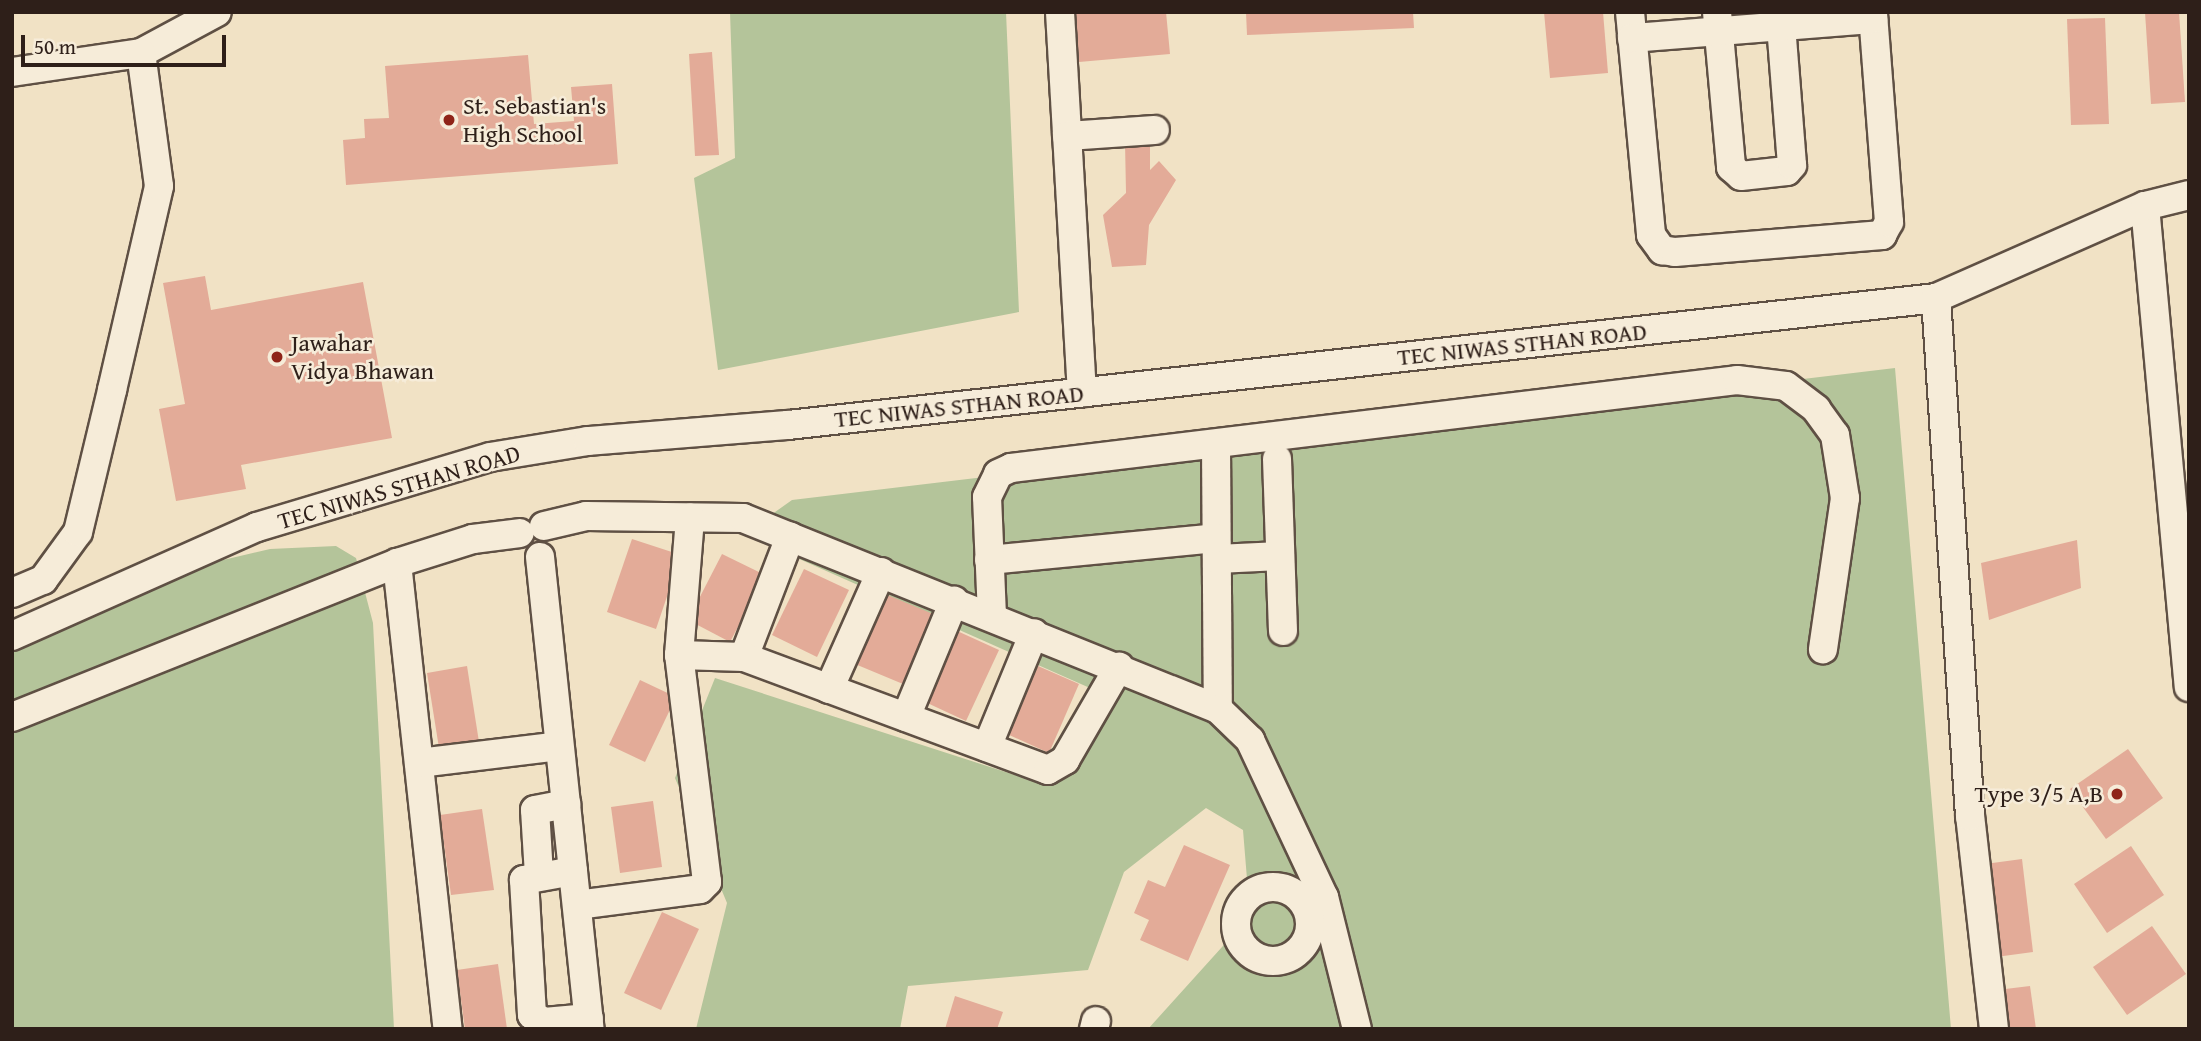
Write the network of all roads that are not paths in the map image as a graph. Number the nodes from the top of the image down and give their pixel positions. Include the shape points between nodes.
1 (217, 12) edge
2 (1060, 12) edge
3 (1873, 16) edge
4 (1781, 19) edge
5 (183, 22) edge
6 (1718, 22) edge
7 (1631, 25) edge
8 (141, 53) junction
9 (12, 72) edge
10 (1155, 130) dead end
11 (1067, 136) junction
12 (2189, 195) edge
13 (2146, 206) junction
14 (1936, 298) junction
15 (1082, 392) junction
16 (1216, 446) junction
17 (1277, 459) dead end
18 (690, 517) junction
19 (532, 530) junction
20 (790, 537) junction
21 (1217, 548) junction
22 (1280, 555) junction
23 (989, 560) junction
24 (397, 563) junction
25 (881, 572) junction
26 (12, 593) edge
27 (954, 601) junction
28 (992, 616) junction
29 (1283, 631) dead end
30 (1034, 633) junction
31 (12, 636) edge
32 (1823, 649) dead end
33 (679, 654) junction
34 (744, 657) junction
35 (1119, 667) junction
36 (2189, 687) edge
37 (829, 689) junction
38 (1217, 709) junction
39 (12, 717) edge
40 (905, 717) junction
41 (559, 746) junction
42 (987, 747) junction
43 (419, 764) junction
44 (566, 804) junction
45 (573, 871) junction
46 (539, 874) junction
47 (577, 905) junction
48 (590, 1023) edge
49 (448, 1029) edge
50 (1357, 1029) edge
51 (1994, 1029) edge

1 - 5 street
2 - 11 street
3 - 4 street
3 - 7 street via 1889,222 1871,240 1662,250 1651,235
4 - 6 street
4 - 6 street via 1792,164 1787,171 1741,176 1731,167
5 - 8 street
6 - 7 street
8 - 9 street
8 - 26 street via 159,186 112,390 78,532 43,580
10 - 11 street
11 - 15 street
12 - 13 street, TEC NIWAS STHAN ROAD
13 - 14 street, TEC NIWAS STHAN ROAD
13 - 36 street
14 - 15 street, TEC NIWAS STHAN ROAD
14 - 51 street via 1970,816
15 - 31 street, TEC NIWAS STHAN ROAD via 588,441 490,457 257,527
16 - 21 street
16 - 23 street via 998,474 987,497
16 - 32 street via 1737,380 1786,386 1816,409 1835,435 1844,498
17 - 22 street
18 - 19 street via 586,516
18 - 20 street via 743,518
18 - 33 street
19 - 24 street via 473,539
19 - 41 street via 553,540 540,557
20 - 25 street
20 - 34 street
21 - 22 street
21 - 23 street
21 - 38 street
22 - 29 street
23 - 28 street
24 - 39 street
24 - 43 street
25 - 27 street
25 - 37 street
27 - 28 street
27 - 40 street
28 - 30 street
30 - 35 street
30 - 42 street
33 - 34 street
33 - 47 street via 707,882 700,889
34 - 37 street
35 - 38 street
35 - 42 street via 1055,769
37 - 40 street
38 - 50 street via 1250,740 1315,902
40 - 42 street
41 - 43 street
41 - 44 street
43 - 49 street
44 - 45 street
44 - 46 street via 535,810
45 - 46 street
45 - 47 street
46 - 48 street via 528,876 522,887 532,1016 544,1022
47 - 48 street

